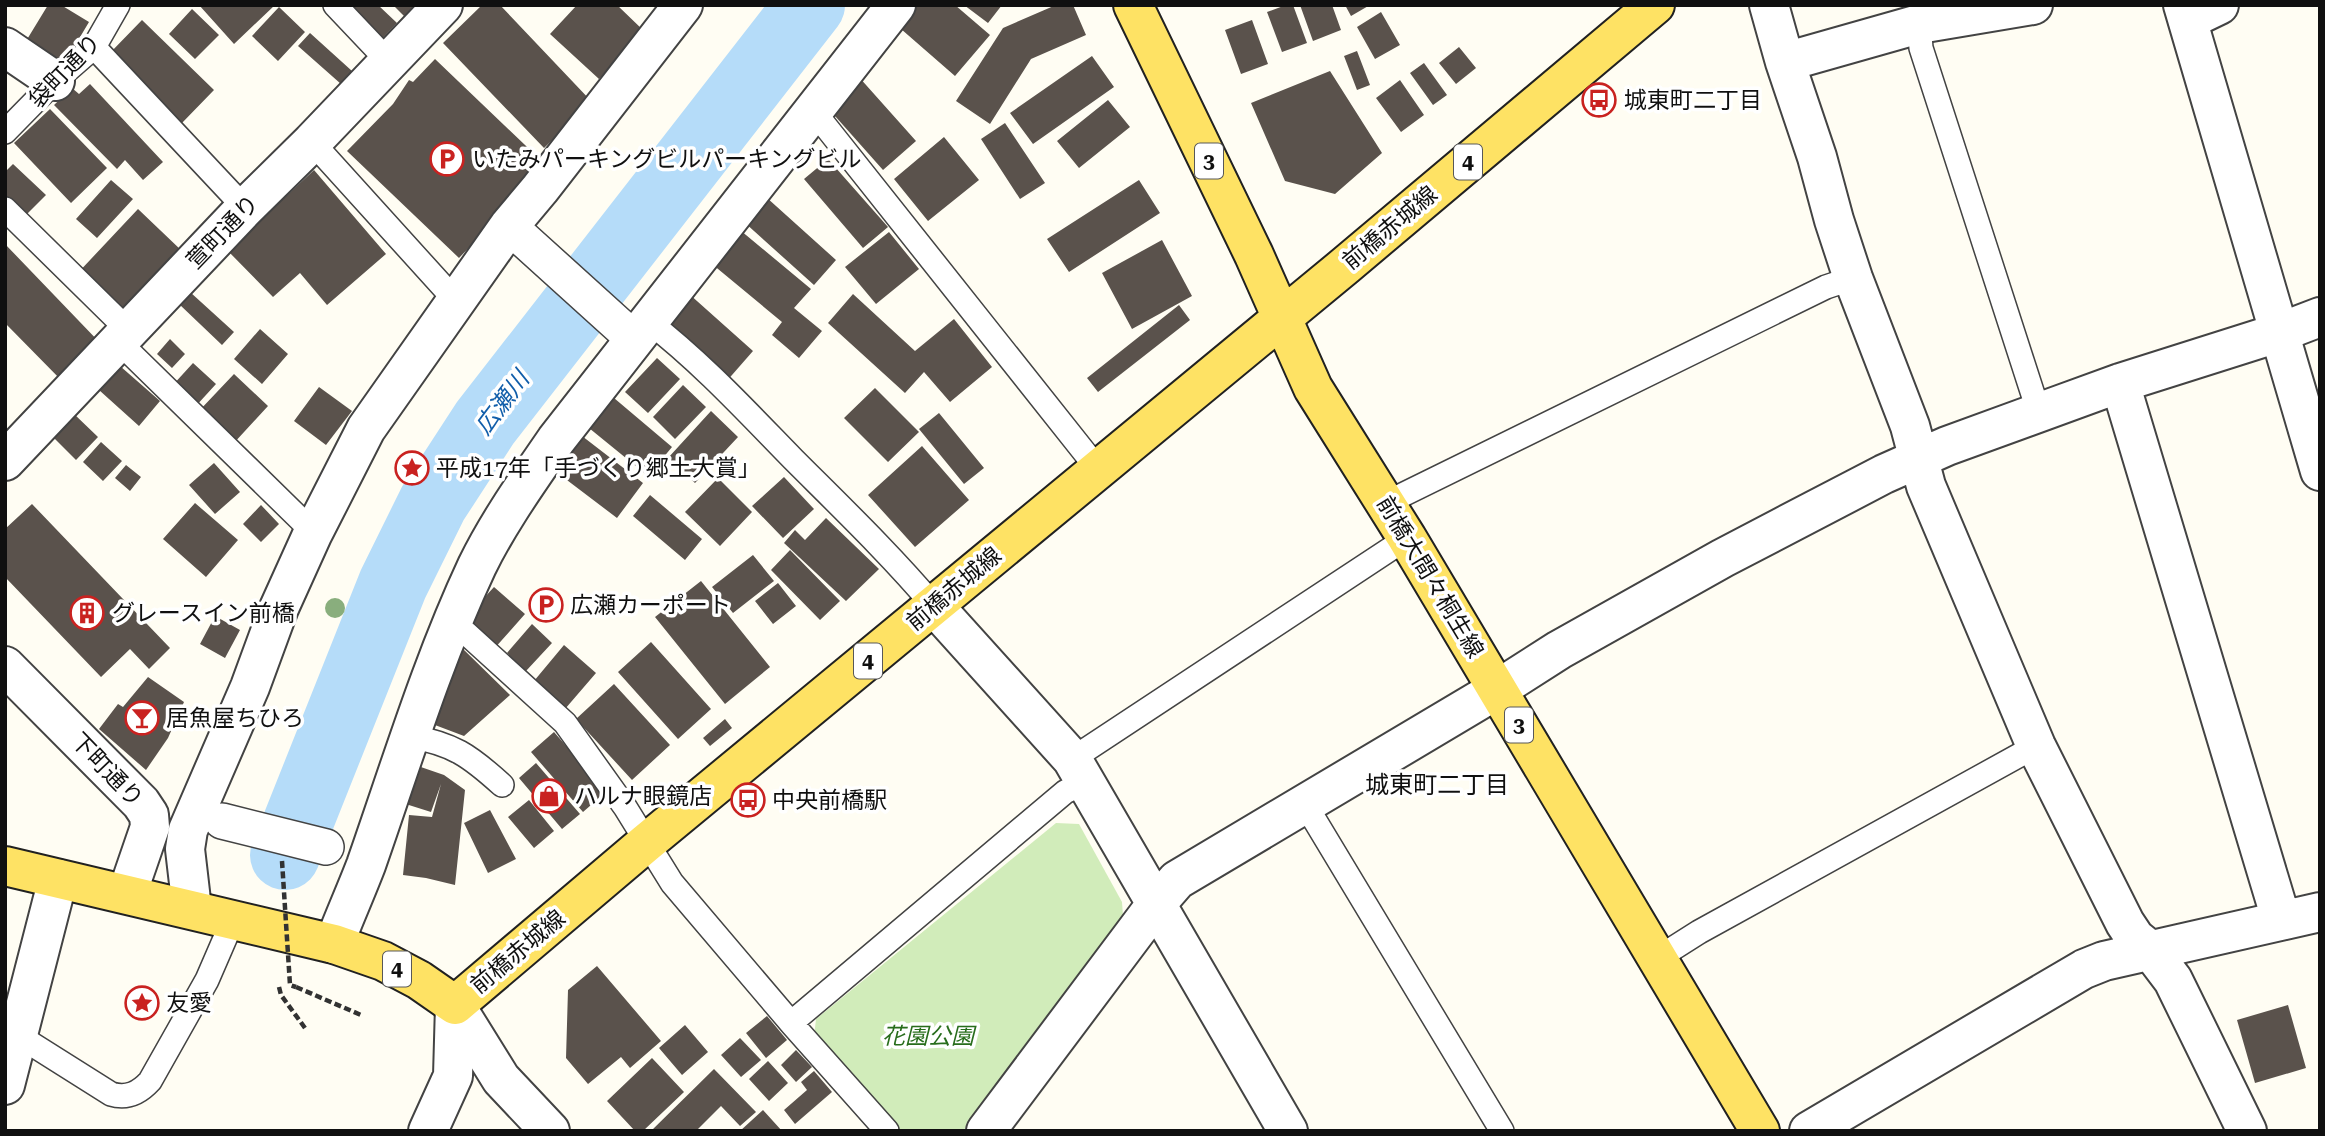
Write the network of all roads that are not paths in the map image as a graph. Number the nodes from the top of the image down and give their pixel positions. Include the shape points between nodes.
1 (118, 5) edge
2 (335, 5) edge
3 (443, 5) edge
4 (683, 5) edge
5 (896, 5) edge
6 (1133, 5) edge
7 (1655, 5) edge
8 (1769, 5) edge
9 (2033, 5) edge
10 (2197, 10) edge
11 (1919, 24) junction
12 (5, 47) edge
13 (94, 47) junction
14 (389, 62) junction
15 (1785, 62) junction
16 (55, 81) junction
17 (811, 113) junction
18 (5, 132) edge
19 (312, 142) junction
20 (245, 208) junction
21 (5, 209) edge
22 (509, 226) junction
23 (1853, 278) junction
24 (456, 301) junction
25 (2320, 317) edge
26 (1281, 318) junction
27 (642, 331) junction
28 (2281, 332) junction
29 (123, 336) junction
30 (2120, 383) junction
31 (2039, 412) junction
32 (1918, 460) junction
33 (5, 461) edge
34 (1097, 468) junction
35 (2320, 471) edge
36 (1386, 503) junction
37 (316, 528) junction
38 (1408, 538) junction
39 (934, 606) junction
40 (451, 628) junction
41 (5, 666) edge
42 (1498, 689) junction
43 (410, 736) junction
44 (2036, 746) junction
45 (1078, 770) junction
46 (502, 785) dead end
47 (1306, 804) junction
48 (149, 815) junction
49 (208, 817) junction
50 (646, 843) junction
51 (304, 850) road end
52 (5, 866) edge
53 (58, 878) junction
54 (127, 894) junction
55 (1157, 903) junction
56 (192, 909) junction
57 (2320, 912) edge
58 (2281, 919) junction
59 (233, 920) junction
60 (334, 944) junction
61 (2151, 951) junction
62 (1658, 958) junction
63 (455, 1005) junction
64 (791, 1023) junction
65 (19, 1036) junction
66 (5, 1085) edge
67 (428, 1131) edge
68 (550, 1131) edge
69 (887, 1131) edge
70 (986, 1131) edge
71 (1288, 1131) edge
72 (1502, 1131) edge
73 (1760, 1131) edge
74 (1809, 1131) edge
75 (2247, 1131) edge

1 - 13 lane, 袋町通り
2 - 14 lane
3 - 14 street, 萱町通り
4 - 22 street
5 - 17 street
6 - 26 main road, 前橋大間々桐生線 / 3
7 - 26 main road, 前橋赤城線 / 4
8 - 15 street
9 - 11 street
10 - 28 street
11 - 15 street
11 - 31 lane via 1921,48
12 - 16 street
13 - 16 lane, 袋町通り
13 - 20 lane
14 - 19 street, 萱町通り
15 - 23 street
16 - 18 lane, 袋町通り
17 - 27 street
17 - 34 lane
19 - 20 street, 萱町通り
19 - 24 lane
20 - 29 street, 萱町通り
21 - 29 lane
22 - 24 street
22 - 27 street via 595,302
23 - 32 street via 1910,426
23 - 36 lane via 1826,287
24 - 37 street via 366,429
25 - 28 street
26 - 34 main road, 前橋赤城線 / 4
26 - 36 main road, 前橋大間々桐生線 / 3 via 1313,388
27 - 39 lane via 667,335
27 - 40 street via 506,512
28 - 30 street
28 - 35 street
29 - 33 street, 萱町通り
29 - 37 lane via 303,522
30 - 31 street
30 - 58 street
31 - 32 street
32 - 42 street via 1723,558
32 - 44 street
34 - 39 main road, 前橋赤城線 / 4
36 - 38 main road, 前橋大間々桐生線 / 3
37 - 49 street via 279,608
38 - 42 main road, 前橋大間々桐生線 / 3
38 - 45 lane
39 - 45 street
39 - 50 main road, 前橋赤城線 / 4
40 - 43 street
40 - 50 lane via 466,633 565,723
41 - 48 street, 下町通り
42 - 47 street
42 - 62 main road, 前橋大間々桐生線 / 3
43 - 46 lane via 450,746
43 - 60 street
44 - 61 street via 2125,923
44 - 62 lane
45 - 55 street
45 - 64 lane via 1065,792
47 - 55 street via 1177,880
47 - 72 lane
48 - 49 street via 169,825
48 - 54 street, 下町通り
49 - 51 street via 256,829
49 - 56 street via 188,830 185,849
50 - 63 main road, 前橋赤城線 / 4
50 - 64 lane via 672,883
52 - 53 main road, 前橋赤城線 / 4
53 - 54 main road, 前橋赤城線 / 4
53 - 65 street
54 - 56 main road, 前橋赤城線 / 4
55 - 70 street
55 - 71 street
56 - 59 main road, 前橋赤城線 / 4
57 - 58 street
58 - 61 street
59 - 60 main road, 前橋赤城線 / 4
59 - 65 lane via 150,1081 138,1091 123,1097 111,1094
60 - 63 main road, 前橋赤城線 / 4 via 383,961
61 - 74 street via 2084,969
61 - 75 street via 2173,980
62 - 73 main road, 前橋大間々桐生線 / 3
63 - 67 street via 453,1076
63 - 68 street via 501,1079
64 - 69 lane
65 - 66 street

